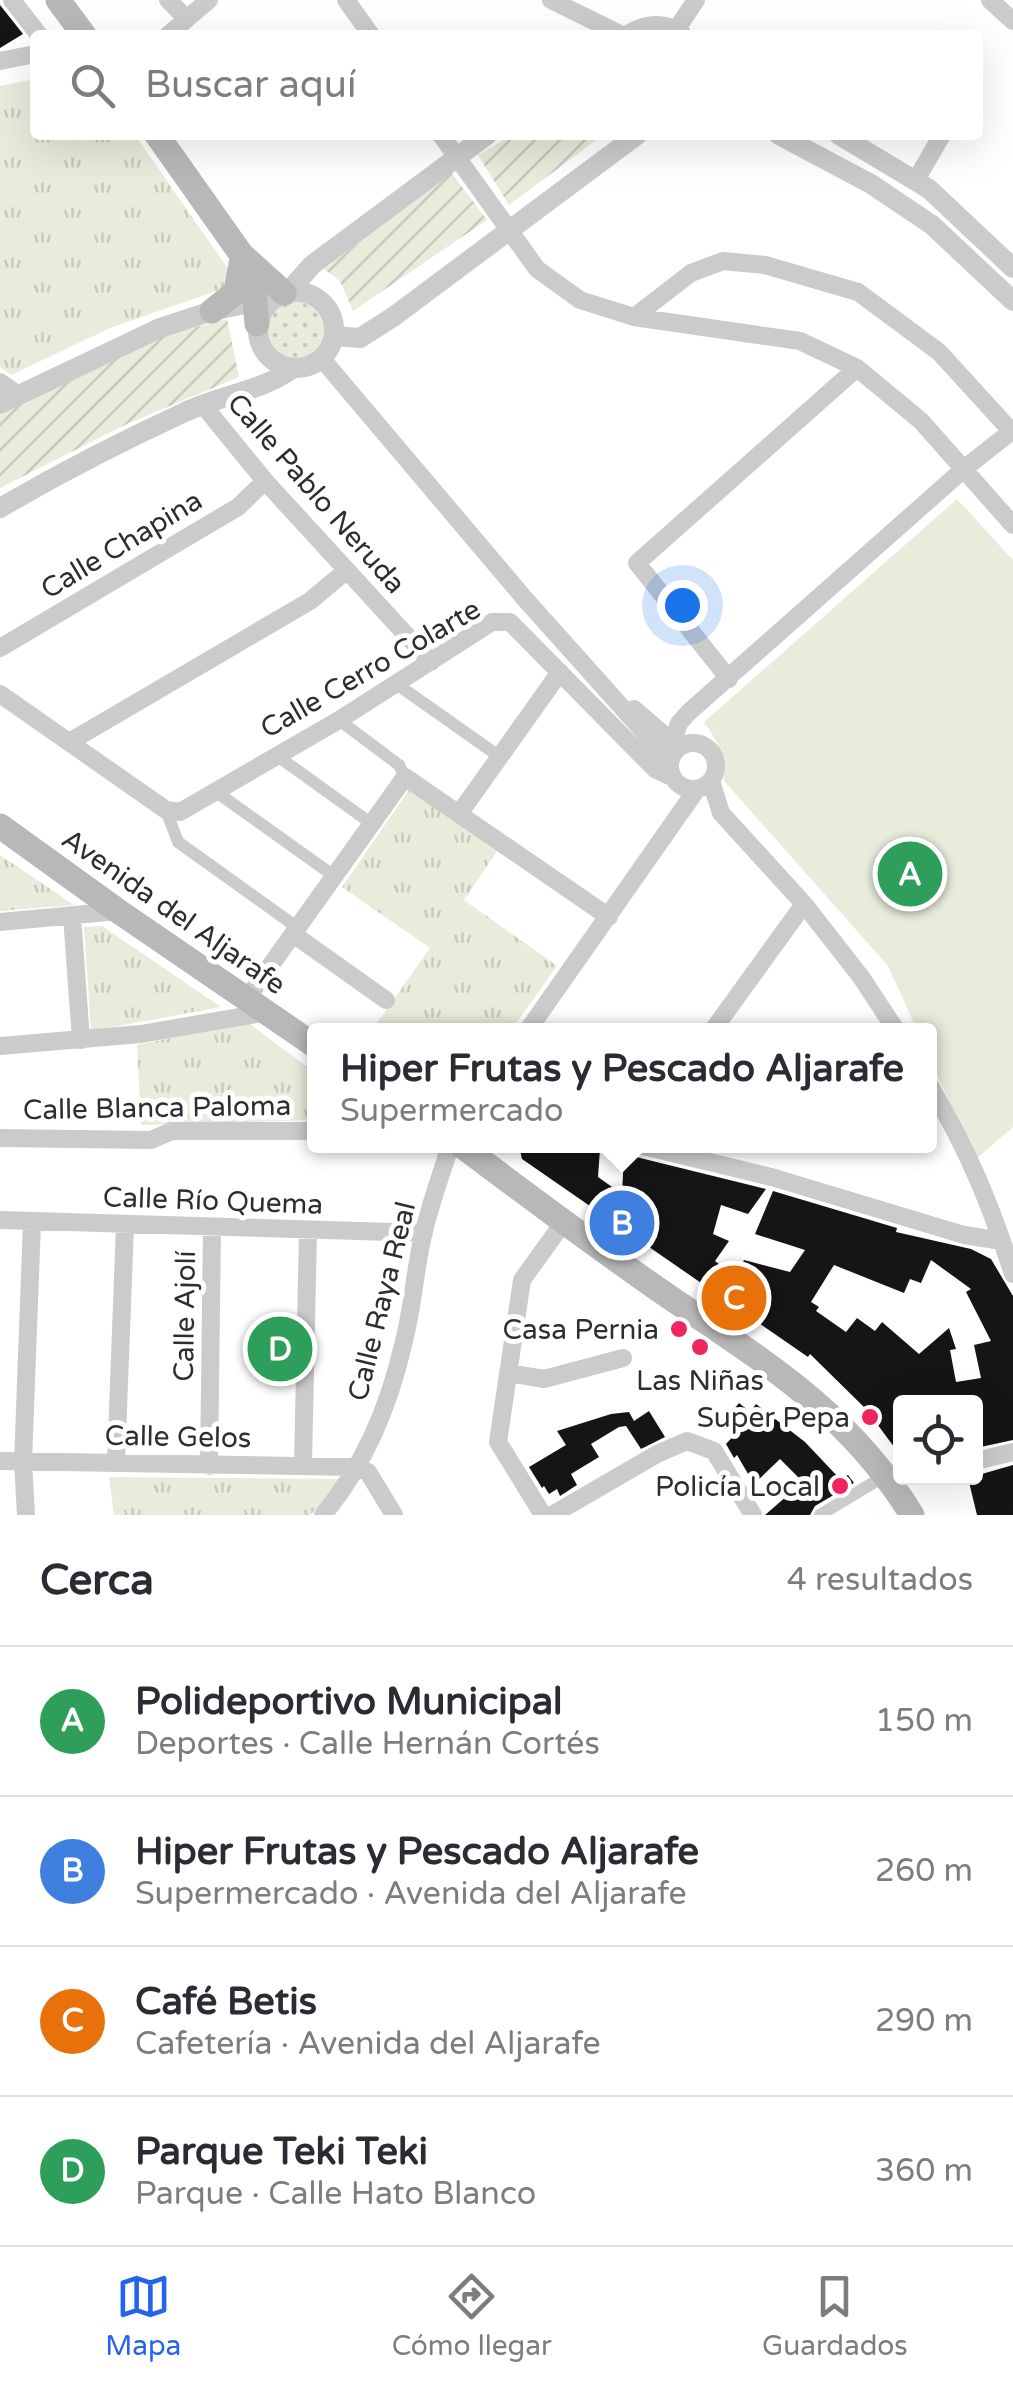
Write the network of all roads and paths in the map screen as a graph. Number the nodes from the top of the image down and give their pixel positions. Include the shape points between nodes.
1 (12, 0) edge
2 (58, 0) edge
3 (168, 0) edge
4 (210, 0) edge
5 (346, 0) edge
6 (551, 0) edge
7 (696, 0) edge
8 (990, 0) edge
9 (187, 19) junction
10 (1013, 20) edge
11 (36, 30) edge
12 (80, 30) edge
13 (174, 30) edge
14 (367, 30) edge
15 (615, 30) edge
16 (638, 30) edge
17 (672, 30) edge
18 (681, 30) edge
19 (30, 55) edge
20 (0, 61) edge
21 (160, 140) edge
22 (445, 140) edge
23 (480, 140) edge
24 (630, 140) edge
25 (788, 140) edge
26 (848, 140) edge
27 (939, 140) edge
28 (456, 156) junction
29 (916, 180) junction
30 (510, 231) junction
31 (241, 254) junction
32 (1013, 268) edge
33 (273, 301) junction
34 (1013, 302) edge
35 (212, 311) junction
36 (634, 318) junction
37 (334, 336) junction
38 (322, 359) junction
39 (857, 368) junction
40 (292, 369) junction
41 (5, 393) edge
42 (203, 405) junction
43 (1013, 432) edge
44 (965, 468) junction
45 (265, 481) junction
46 (0, 508) edge
47 (1013, 525) edge
48 (346, 570) junction
49 (0, 648) edge
50 (431, 662) junction
51 (560, 672) junction
52 (730, 679) junction
53 (398, 684) junction
54 (0, 694) edge
55 (339, 720) junction
56 (71, 741) junction
57 (677, 754) junction
58 (276, 755) junction
59 (500, 757) junction
60 (405, 777) junction
61 (704, 786) junction
62 (215, 791) junction
63 (166, 810) junction
64 (459, 814) junction
65 (372, 824) junction
66 (0, 826) edge
67 (334, 876) junction
68 (804, 904) junction
69 (118, 911) junction
70 (72, 916) junction
71 (609, 916) junction
72 (0, 922) edge
73 (296, 931) junction
74 (386, 1000) dead end
75 (258, 1005) junction
76 (533, 1023) edge
77 (718, 1023) edge
78 (891, 1023) edge
79 (81, 1040) junction
80 (307, 1040) edge
81 (0, 1046) edge
82 (937, 1098) edge
83 (307, 1131) edge
84 (0, 1138) edge
85 (448, 1153) edge
86 (471, 1153) edge
87 (672, 1153) edge
88 (1013, 1213) edge
89 (0, 1220) edge
90 (32, 1222) junction
91 (563, 1223) junction
92 (125, 1225) junction
93 (212, 1228) junction
94 (308, 1231) junction
95 (424, 1233) junction
96 (1008, 1247) edge
97 (1013, 1274) edge
98 (623, 1358) dead end
99 (508, 1373) junction
100 (1013, 1452) edge
101 (983, 1459) edge
102 (0, 1461) edge
103 (23, 1462) junction
104 (116, 1462) junction
105 (303, 1465) junction
106 (209, 1466) junction
107 (354, 1467) junction
108 (893, 1476) edge
109 (893, 1479) edge
110 (898, 1485) edge
111 (26, 1515) edge
112 (324, 1515) edge
113 (394, 1515) edge
114 (543, 1515) edge
115 (552, 1515) edge
116 (753, 1515) edge
117 (820, 1515) edge
118 (912, 1515) edge

1 - 11 street
2 - 12 main road
3 - 9 street
4 - 9 street
5 - 14 street
6 - 15 street
7 - 18 street
8 - 10 street
9 - 13 street
16 - 17 street
19 - 20 street
21 - 31 main road
22 - 28 street
23 - 28 street
24 - 30 street
25 - 34 street via 932,225
26 - 29 street
27 - 29 street
28 - 30 street
28 - 33 street
29 - 32 street
30 - 36 street via 537,269 580,300
30 - 37 street via 360,338
31 - 33 main road
31 - 35 main road via 236,292
33 - 35 street
33 - 37 street via 310,294 334,323
33 - 40 street via 258,336 269,359
35 - 41 street
36 - 39 street via 800,341
36 - 43 street via 690,272 723,261 765,265 858,292 939,352
37 - 38 street
38 - 40 street
38 - 57 street via 525,600
39 - 44 street via 922,421
39 - 52 street via 638,563
40 - 42 street
42 - 45 street, Calle Pablo Neruda
42 - 46 street
43 - 44 street
44 - 47 street
44 - 52 street
45 - 48 street, Calle Pablo Neruda
45 - 49 street, Calle Chapina via 238,507
48 - 50 street, Calle Pablo Neruda
48 - 56 street via 310,601
50 - 51 street, Calle Cerro Colarte via 492,622 510,622
50 - 53 street, Calle Cerro Colarte
51 - 57 street, Calle Cerro Colarte via 655,769
51 - 59 street
52 - 57 street via 694,711
53 - 55 street, Calle Cerro Colarte
53 - 59 street
54 - 56 street
55 - 58 street, Calle Cerro Colarte
55 - 60 street
56 - 63 street
57 - 61 street via 684,788
57 - 61 street via 704,745 715,757 715,774
58 - 62 street, Calle Cerro Colarte
58 - 65 street
59 - 64 street
60 - 64 street
60 - 65 street
61 - 68 street
61 - 71 street
62 - 63 street, Calle Cerro Colarte via 180,812
62 - 67 street
63 - 73 street via 178,842
64 - 71 street
65 - 67 street
66 - 69 main road, Avenida del Aljarafe
67 - 73 street
68 - 77 street
68 - 78 street
69 - 70 street
69 - 75 main road, Avenida del Aljarafe
70 - 72 street
70 - 79 street
71 - 76 street
73 - 74 street
73 - 75 street
75 - 79 street via 140,1034
75 - 80 main road, Avenida del Aljarafe
79 - 81 street
82 - 96 street
83 - 84 street, Calle Blanca Paloma via 172,1131 151,1140
85 - 95 street, Calle Raya Real
86 - 91 main road
87 - 96 street
88 - 96 street via 1005,1218
89 - 90 street, Calle Río Quema
90 - 92 street, Calle Río Quema
90 - 103 street
91 - 99 street via 522,1280
91 - 108 main road via 804,1390
92 - 93 street, Calle Río Quema
92 - 104 street
93 - 94 street, Calle Río Quema
93 - 106 street, Calle Ajolí
94 - 95 street, Calle Río Quema
94 - 105 street
95 - 107 street, Calle Raya Real via 392,1384
96 - 97 street
98 - 99 street via 544,1379
99 - 114 street via 498,1442
100 - 101 street
102 - 103 street, Calle Gelos
103 - 104 street, Calle Gelos
103 - 111 street
104 - 106 street, Calle Gelos
105 - 106 street, Calle Gelos
105 - 107 street, Calle Gelos
107 - 112 street, Calle Raya Real
107 - 113 street via 368,1472
109 - 117 street
110 - 118 main road
115 - 116 street via 686,1441 714,1452

